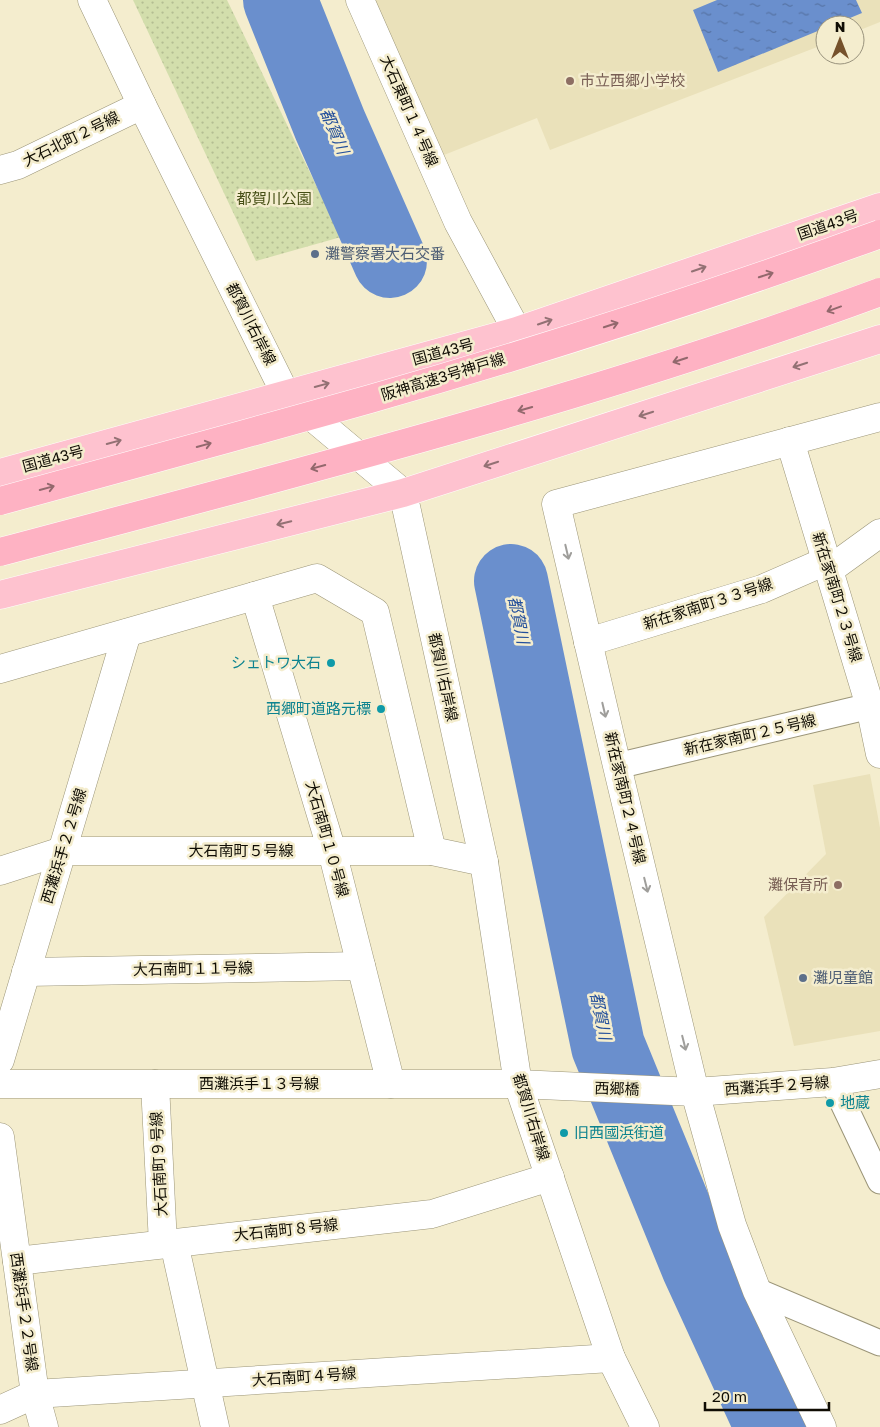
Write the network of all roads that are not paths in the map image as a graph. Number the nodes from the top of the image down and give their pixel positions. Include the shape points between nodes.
1 (92, 0) edge
2 (360, 0) edge
3 (142, 105) junction
4 (0, 170) edge
5 (880, 207) edge
6 (880, 234) edge
7 (880, 292) edge
8 (517, 331) junction
9 (880, 339) edge
10 (286, 395) junction
11 (880, 417) edge
12 (790, 441) junction
13 (0, 474) edge
14 (403, 493) junction
15 (0, 501) edge
16 (880, 533) edge
17 (0, 552) edge
18 (828, 566) junction
19 (0, 596) edge
20 (255, 596) junction
21 (127, 633) junction
22 (588, 642) junction
23 (0, 669) edge
24 (875, 702) edge
25 (880, 754) edge
26 (617, 766) junction
27 (62, 851) junction
28 (332, 851) junction
29 (432, 851) junction
30 (484, 862) junction
31 (0, 871) edge
32 (361, 966) junction
33 (26, 972) junction
34 (0, 1060) edge
35 (880, 1074) edge
36 (833, 1082) junction
37 (0, 1084) edge
38 (156, 1084) junction
39 (391, 1084) junction
40 (518, 1084) junction
41 (684, 1091) junction
42 (0, 1137) edge
43 (550, 1177) junction
44 (880, 1182) edge
45 (169, 1243) junction
46 (17, 1261) junction
47 (757, 1291) junction
48 (880, 1343) edge
49 (611, 1358) junction
50 (204, 1384) junction
51 (35, 1394) junction
52 (0, 1410) edge
53 (44, 1427) edge
54 (215, 1427) edge
55 (645, 1427) edge
56 (822, 1427) edge

1 - 3 street, 都賀川右岸線
2 - 8 street, 大石東町１４号線 via 458,222
3 - 4 street, 大石北町２号線
3 - 10 street, 都賀川右岸線
8 -> 5 highway, 国道43号
15 -> 6 highway, 阪神高速3号神戸線, bridge via 371,399 572,338 802,263
7 -> 17 highway, bridge via 585,391 386,449
10 -> 8 highway, 国道43号
9 -> 14 highway
13 -> 10 highway, 国道43号
10 - 14 street, 都賀川右岸線
11 - 12 street
12 - 18 street, 新在家南町２３号線
12 -> 22 street, 新在家南町２４号線 via 556,504
14 -> 19 highway
14 - 30 street, 都賀川右岸線
16 - 18 street, 新在家南町３３号線
18 - 22 street, 新在家南町３３号線
18 - 24 street, 新在家南町２３号線
20 - 21 street
20 - 28 street, 大石南町１０号線
20 - 29 street via 316,578 375,612
21 - 23 street
21 - 27 street, 西灘浜手２２号線
22 -> 26 street, 新在家南町２４号線
24 - 25 street, 新在家南町２３号線
24 - 26 lane, 新在家南町２５号線
26 -> 41 street, 新在家南町２４号線
27 - 28 street, 大石南町５号線
27 - 31 street, 大石南町５号線
27 - 33 street, 西灘浜手２２号線
28 - 29 street, 大石南町５号線
28 - 32 street, 大石南町１０号線
29 - 30 street, 大石南町５号線
30 - 40 street, 都賀川右岸線
32 - 33 street, 大石南町１１号線
32 - 39 street, 大石南町１０号線
33 - 34 street, 西灘浜手２２号線
35 - 36 street, 西灘浜手２号線
36 - 41 street, 西灘浜手２号線
36 - 44 lane
37 - 38 street, 西灘浜手１３号線
38 - 39 street, 西灘浜手１３号線
38 - 45 street, 大石南町９号線
39 - 40 street, 西灘浜手１３号線
40 - 41 street, 西郷橋
40 - 43 street, 都賀川右岸線
41 - 47 street, 新在家南町２４号線
42 - 46 street, 西灘浜手２２号線
43 - 45 street, 大石南町８号線 via 432,1214
43 - 49 street, 都賀川右岸線
45 - 46 street, 大石南町８号線
45 - 50 street, 大石南町９号線
46 - 51 street, 西灘浜手２２号線
47 - 48 lane
47 - 56 street, 新在家南町２４号線
49 - 50 street, 大石南町４号線
49 - 55 street, 都賀川右岸線
50 - 51 street, 大石南町４号線
50 - 54 street, 大石南町９号線
51 - 52 street, 大石南町４号線
51 - 53 street, 西灘浜手２２号線

